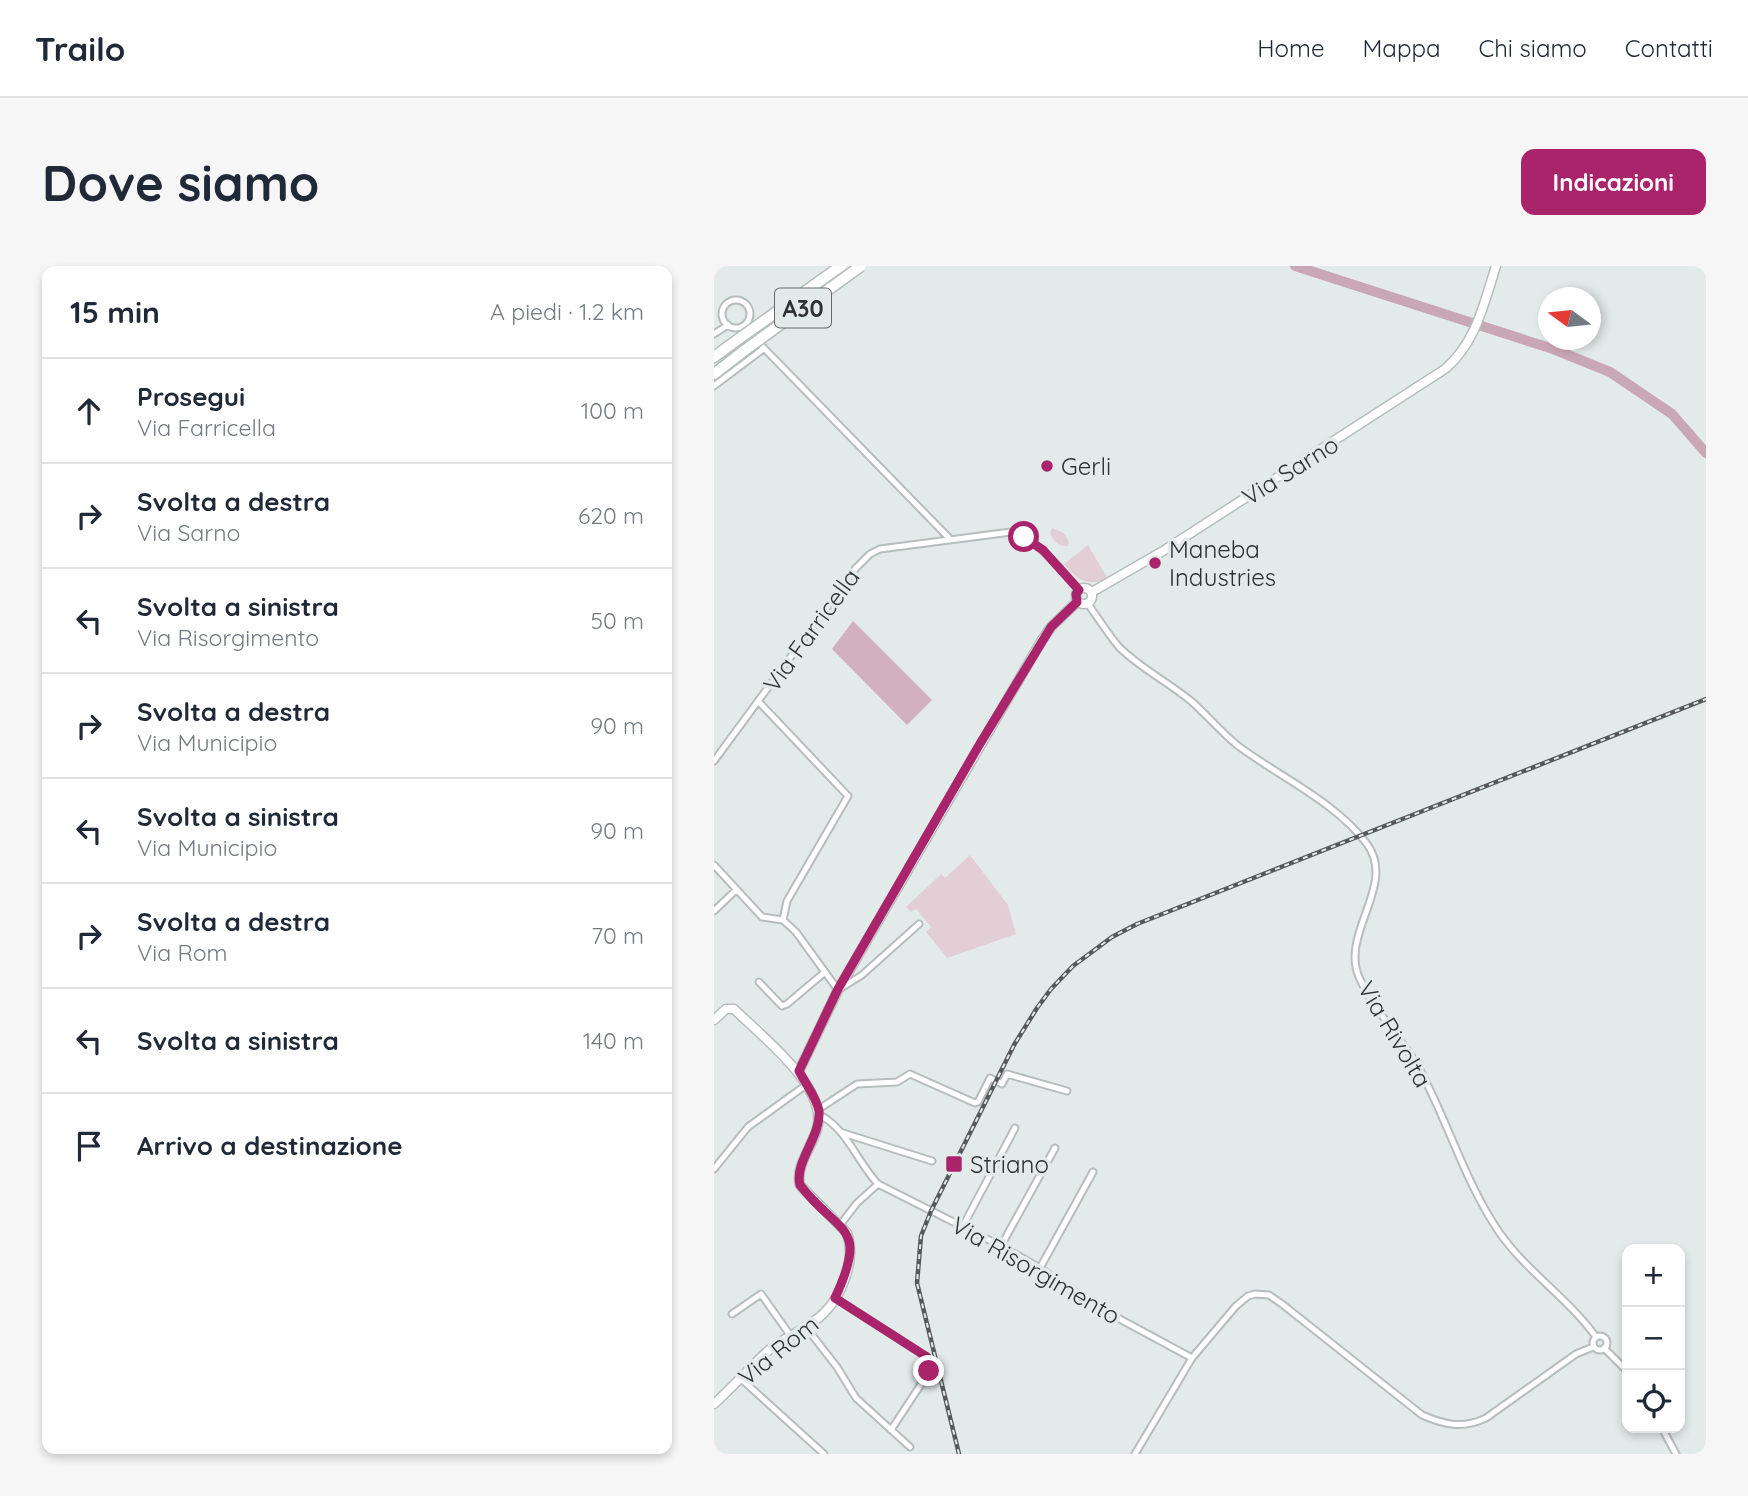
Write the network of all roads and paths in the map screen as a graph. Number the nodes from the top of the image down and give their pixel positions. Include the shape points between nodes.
1 (841, 266) edge
2 (861, 266) edge
3 (1496, 266) edge
4 (724, 306) junction
5 (714, 307) edge
6 (728, 325) junction
7 (744, 325) junction
8 (714, 334) edge
9 (763, 349) junction
10 (714, 357) edge
11 (714, 373) edge
12 (714, 386) edge
13 (949, 538) junction
14 (1079, 590) junction
15 (1092, 592) junction
16 (1077, 602) junction
17 (1088, 604) junction
18 (758, 701) junction
19 (714, 761) edge
20 (714, 865) edge
21 (736, 890) junction
22 (714, 911) edge
23 (783, 920) junction
24 (919, 924) dead end
25 (825, 972) junction
26 (758, 982) dead end
27 (838, 989) junction
28 (714, 1020) edge
29 (799, 1071) junction
30 (806, 1085) junction
31 (1067, 1091) dead end
32 (819, 1111) junction
33 (1015, 1128) dead end
34 (843, 1133) junction
35 (1055, 1148) dead end
36 (932, 1161) dead end
37 (714, 1170) edge
38 (1093, 1172) dead end
39 (878, 1184) junction
40 (840, 1224) junction
41 (963, 1226) junction
42 (1001, 1246) junction
43 (1040, 1268) junction
44 (835, 1298) junction
45 (732, 1314) dead end
46 (805, 1326) junction
47 (790, 1335) junction
48 (1596, 1337) junction
49 (1594, 1347) junction
50 (1604, 1348) junction
51 (1192, 1358) junction
52 (1626, 1370) edge
53 (740, 1378) junction
54 (714, 1404) edge
55 (891, 1430) junction
56 (1665, 1433) edge
57 (910, 1447) dead end
58 (824, 1454) edge
59 (1135, 1454) edge
60 (1676, 1454) edge

1 - 10 highway, A30, bridge
2 - 11 highway, A30, bridge
3 - 15 main road, Via Sarno via 1475,332 1461,356 1446,369
4 - 5 street
4 - 6 street via 722,314
4 - 7 street via 736,300 745,303 750,316
6 - 7 street
6 - 8 street
7 - 9 street
9 - 12 street
9 - 13 street
13 - 14 street, Via Farricella via 1011,532 1024,537 1043,550
13 - 18 street, Via Farricella via 870,554
14 - 15 main road
14 - 16 main road
15 - 17 main road
16 - 17 main road
16 - 27 main road via 1042,640
17 - 48 street, Via Rivolta via 1134,660 1172,686 1235,743 1330,809 1369,847 1375,874 1356,945 1358,974 1419,1069 1499,1231
18 - 19 street, Via Farricella
18 - 23 street via 848,796 787,901
20 - 21 street
21 - 22 street
21 - 23 street via 762,917
23 - 25 street
24 - 27 street via 862,975
25 - 26 street via 782,1006
25 - 27 street
27 - 29 main road
28 - 29 main road, Via Risorgimento via 726,1009 734,1009
29 - 30 main road, Via Risorgimento
30 - 32 main road, Via Risorgimento
30 - 37 street via 748,1127
31 - 32 street via 1007,1074 1002,1084 990,1078 975,1103 910,1074 897,1082 857,1084
32 - 34 street, Via Risorgimento
32 - 40 main road via 799,1179 802,1188
33 - 41 street
34 - 36 street
34 - 39 street, Via Risorgimento
35 - 42 street
38 - 43 street
39 - 40 street
39 - 41 street, Via Risorgimento
40 - 44 main road, Via Rom via 850,1241 850,1254
41 - 42 street, Via Risorgimento
42 - 43 street, Via Risorgimento
43 - 51 street, Via Risorgimento via 1092,1304
44 - 46 main road, Via Rom via 823,1314
44 - 55 street via 927,1357 931,1369
45 - 47 street via 761,1294
46 - 47 main road, Via Rom
46 - 55 street via 856,1398
47 - 53 main road, Via Rom
48 - 49 street
48 - 50 street via 1605,1338
49 - 50 street
49 - 51 street via 1566,1361 1486,1418 1459,1426 1422,1415 1312,1326 1262,1293 1242,1301
50 - 52 street
51 - 59 street
53 - 54 main road, Via Rom
53 - 58 street
55 - 57 street
56 - 60 street

